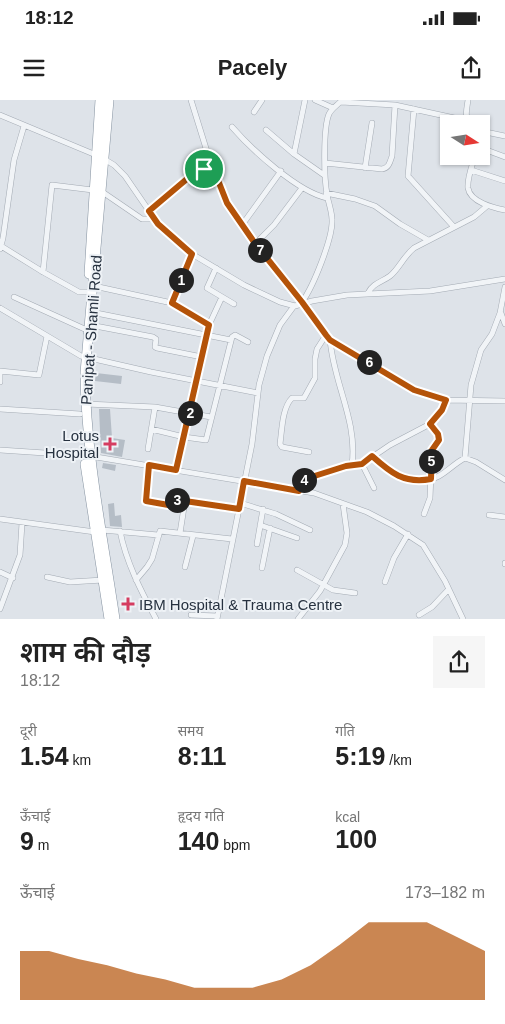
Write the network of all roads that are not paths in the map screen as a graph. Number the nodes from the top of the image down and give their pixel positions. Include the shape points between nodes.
1 (100, 100) edge
2 (109, 100) edge
3 (191, 100) edge
4 (262, 100) edge
5 (305, 100) edge
6 (314, 100) edge
7 (468, 100) edge
8 (342, 101) edge
9 (396, 105) junction
10 (333, 108) junction
11 (414, 108) junction
12 (254, 112) dead end
13 (0, 115) edge
14 (442, 115) edge
15 (467, 115) edge
16 (372, 123) dead end
17 (24, 126) junction
18 (232, 127) dead end
19 (266, 130) dead end
20 (490, 133) edge
21 (505, 136) edge
22 (490, 151) edge
23 (294, 154) junction
24 (100, 157) junction
25 (505, 157) edge
26 (325, 163) junction
27 (212, 165) junction
28 (472, 165) edge
29 (365, 168) junction
30 (471, 170) junction
31 (281, 171) junction
32 (324, 175) junction
33 (505, 181) edge
34 (302, 188) junction
35 (98, 191) junction
36 (327, 195) junction
37 (487, 206) junction
38 (505, 210) edge
39 (149, 211) junction
40 (154, 219) junction
41 (242, 225) junction
42 (454, 227) junction
43 (2, 238) edge
44 (428, 240) junction
45 (256, 244) junction
46 (1, 247) edge
47 (192, 254) junction
48 (216, 268) junction
49 (43, 272) junction
50 (505, 279) edge
51 (505, 287) edge
52 (91, 290) junction
53 (368, 293) junction
54 (14, 297) dead end
55 (222, 297) junction
56 (302, 302) junction
57 (172, 303) junction
58 (234, 304) dead end
59 (294, 306) junction
60 (0, 308) edge
61 (91, 312) junction
62 (500, 312) junction
63 (505, 324) edge
64 (209, 325) junction
65 (88, 329) junction
66 (208, 334) junction
67 (326, 335) junction
68 (47, 336) junction
69 (231, 340) junction
70 (330, 340) junction
71 (248, 342) dead end
72 (84, 357) junction
73 (202, 357) junction
74 (0, 371) edge
75 (197, 381) junction
76 (0, 382) edge
77 (220, 386) junction
78 (258, 393) junction
79 (446, 400) junction
80 (468, 400) junction
81 (505, 401) edge
82 (86, 404) junction
83 (155, 407) junction
84 (0, 409) edge
85 (190, 413) junction
86 (80, 414) junction
87 (211, 417) junction
88 (430, 424) junction
89 (151, 429) junction
90 (184, 437) junction
91 (148, 449) dead end
92 (0, 450) edge
93 (309, 452) dead end
94 (86, 456) junction
95 (372, 456) junction
96 (465, 458) junction
97 (362, 464) junction
98 (149, 465) junction
99 (352, 465) junction
100 (176, 470) junction
101 (431, 479) junction
102 (505, 480) edge
103 (244, 481) junction
104 (374, 488) dead end
105 (299, 491) junction
106 (186, 501) junction
107 (343, 504) junction
108 (239, 506) junction
109 (263, 509) junction
110 (424, 514) dead end
111 (489, 515) dead end
112 (505, 517) edge
113 (0, 519) edge
114 (22, 523) junction
115 (260, 525) junction
116 (270, 528) junction
117 (310, 530) dead end
118 (98, 531) junction
119 (120, 531) junction
120 (180, 533) junction
121 (408, 534) junction
122 (158, 536) junction
123 (193, 536) junction
124 (297, 538) dead end
125 (232, 540) junction
126 (257, 544) dead end
127 (186, 567) dead end
128 (262, 568) dead end
129 (297, 570) dead end
130 (0, 572) edge
131 (47, 577) dead end
132 (13, 578) junction
133 (103, 580) junction
134 (136, 580) junction
135 (385, 582) dead end
136 (324, 584) junction
137 (448, 590) junction
138 (355, 593) dead end
139 (0, 609) edge
140 (191, 615) dead end
141 (419, 615) dead end
142 (217, 617) edge
143 (109, 619) edge
144 (115, 619) edge
145 (156, 619) edge
146 (298, 619) edge
147 (463, 619) edge

1 - 24 highway, Panipat - Shamli Road
2 - 24 highway, Panipat - Shamli Road
3 - 27 street
4 - 12 street
5 - 23 street
6 - 10 street
7 - 15 street
8 - 9 street
8 - 10 street
9 - 11 street
9 - 29 street via 390,163 384,169
10 - 26 street via 328,120
11 - 14 street
11 - 42 street via 408,176
13 - 17 street
16 - 29 street
17 - 24 street
17 - 43 street via 14,160
18 - 31 street via 248,145
19 - 23 street
20 - 21 street
22 - 25 street
23 - 32 street
24 - 35 highway, Panipat - Shamli Road
24 - 39 street via 121,172
26 - 29 street
26 - 32 street
27 - 39 street via 188,178
27 - 41 street via 227,203
28 - 30 street
30 - 33 street
30 - 37 street via 468,190
31 - 34 street
31 - 41 street
32 - 36 street
34 - 36 street via 314,194
34 - 45 street
35 - 40 street via 142,219
35 - 49 street via 51,186
35 - 52 highway, Panipat - Shamli Road
36 - 44 street via 375,206
36 - 56 street via 332,220 329,239
37 - 38 street
37 - 42 street
39 - 40 street
40 - 47 street
41 - 45 street
42 - 44 street
43 - 46 street
44 - 53 street via 405,255 391,276 370,288
45 - 56 street
46 - 49 street
47 - 48 street
47 - 57 street
48 - 55 street via 207,288
48 - 59 street via 270,298
49 - 52 street via 79,292
50 - 53 street via 430,290
51 - 62 street
52 - 57 street
52 - 61 highway, Panipat - Shamli Road
52 - 65 highway, Panipat - Shamli Road
53 - 56 street
54 - 65 street
55 - 58 street
55 - 64 street
56 - 59 street
56 - 67 street
57 - 64 street
59 - 78 street via 280,325 267,356
60 - 68 street
61 - 65 highway, Panipat - Shamli Road
61 - 66 street
62 - 63 street
62 - 80 street via 482,350
64 - 66 street
65 - 72 highway, Panipat - Shamli Road
65 - 73 street via 153,337 157,348
66 - 69 street
66 - 73 street
67 - 70 street
67 - 93 street via 316,352 316,376 311,386 304,398 289,400 280,444
68 - 72 street
68 - 74 street via 39,375
69 - 71 street via 235,335
69 - 77 street
70 - 79 street via 414,390
70 - 99 street via 353,439
72 - 75 street
72 - 82 highway, Panipat - Shamli Road
72 - 86 highway, Panipat - Shamli Road
73 - 75 street
74 - 76 street
75 - 77 street
75 - 85 street
77 - 78 street
77 - 87 street
78 - 103 street
79 - 80 street
79 - 88 street
80 - 81 street
80 - 96 street
82 - 83 street
82 - 94 highway, Panipat - Shamli Road
83 - 85 street
83 - 89 street
84 - 86 street
85 - 87 street
85 - 90 street
86 - 94 highway, Panipat - Shamli Road
87 - 90 street via 206,440
88 - 95 street
88 - 101 street via 439,440 432,450
89 - 90 street
89 - 91 street
90 - 100 street
92 - 94 street
94 - 98 street
94 - 118 highway, Panipat - Shamli Road
95 - 97 street
95 - 101 street via 409,481
96 - 101 street
96 - 102 street
97 - 99 street
97 - 104 street
98 - 100 street
98 - 106 street via 146,501 173,506 177,500
99 - 105 street via 305,479
100 - 103 street
101 - 110 street via 430,498
103 - 105 street
103 - 108 street
105 - 107 street
106 - 108 street
106 - 120 street
107 - 121 street via 367,512
107 - 136 street via 347,533 345,545
108 - 109 street
108 - 125 street
109 - 115 street
109 - 117 street
111 - 112 street
113 - 114 street
114 - 118 street
114 - 132 street via 20,555
115 - 116 street
115 - 126 street
116 - 124 street
116 - 128 street
118 - 119 street
118 - 133 highway, Panipat - Shamli Road
118 - 144 highway, Panipat - Shamli Road
119 - 122 street
119 - 134 street
120 - 122 street via 162,531
120 - 123 street
121 - 135 street
121 - 137 street via 423,545
122 - 134 street via 152,559
123 - 125 street
123 - 127 street
125 - 142 street
129 - 136 street
130 - 132 street
131 - 133 street via 70,582
132 - 139 street
133 - 143 highway, Panipat - Shamli Road
134 - 145 street
136 - 138 street via 333,590
136 - 146 street
137 - 141 street
137 - 147 street
140 - 142 street

